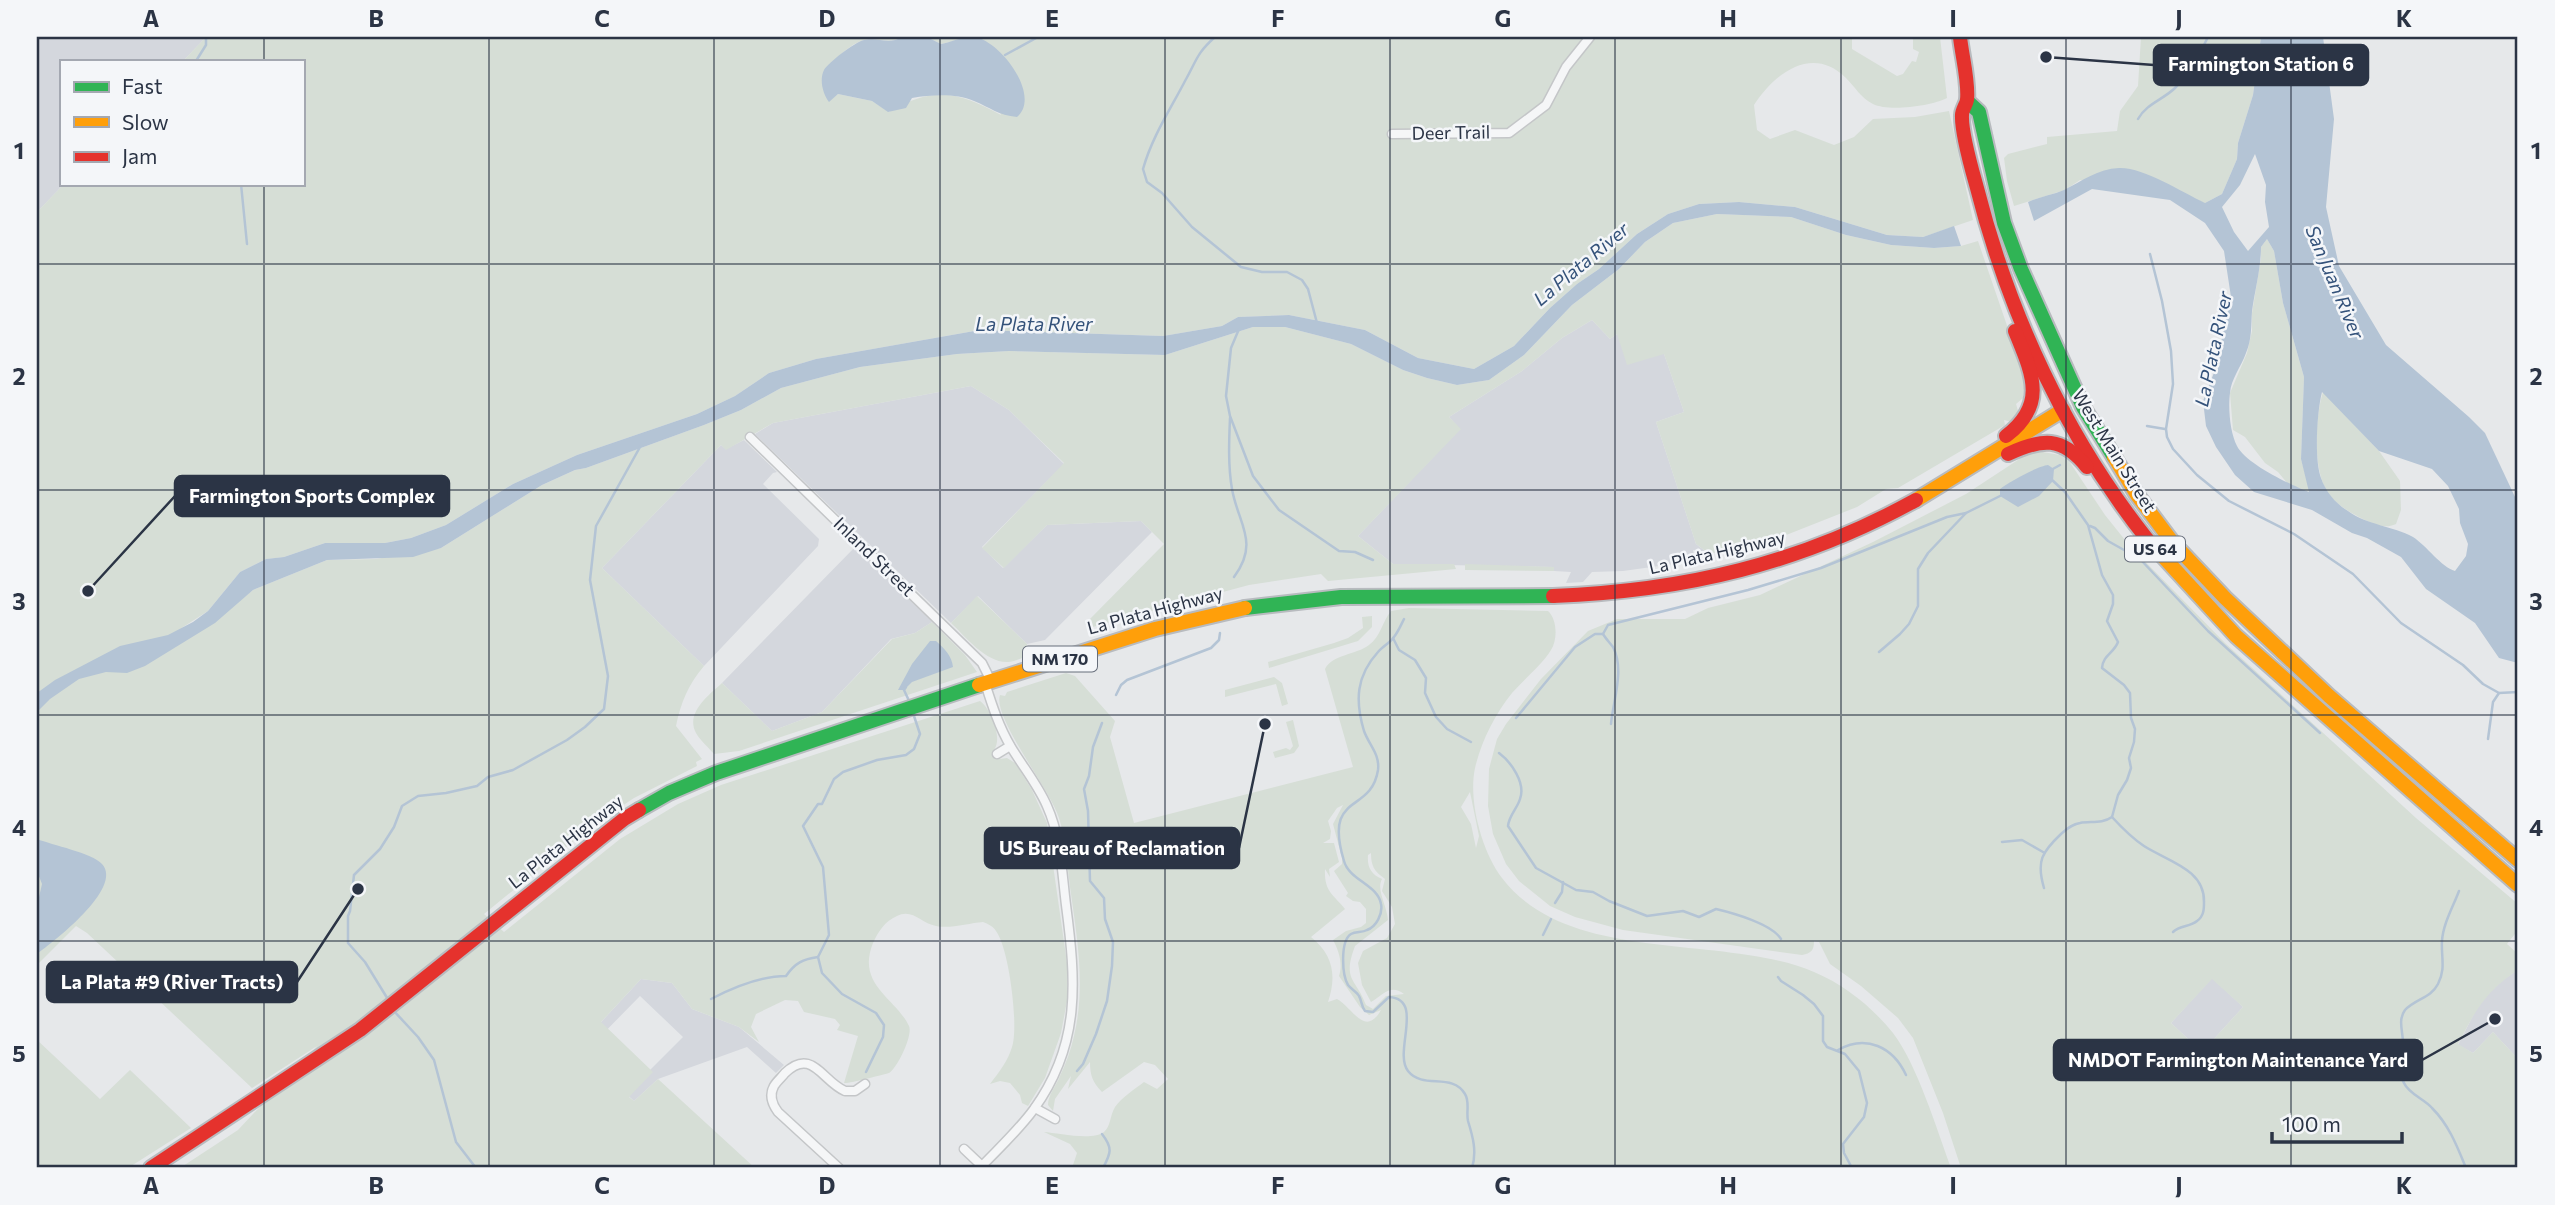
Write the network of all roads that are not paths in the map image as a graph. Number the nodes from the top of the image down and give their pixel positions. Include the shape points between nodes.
1 (1590, 37) edge
2 (1960, 37) edge
3 (1967, 101) junction
4 (1392, 134) dead end
5 (1996, 253) junction
6 (2048, 333) junction
7 (2063, 410) junction
8 (750, 437) dead end
9 (1954, 478) junction
10 (2161, 527) junction
11 (2143, 534) junction
12 (988, 682) junction
13 (1010, 746) junction
14 (996, 754) dead end
15 (2518, 860) edge
16 (2518, 885) edge
17 (865, 1084) dead end
18 (1035, 1108) junction
19 (1055, 1119) dead end
20 (964, 1149) dead end
21 (981, 1167) edge
22 (151, 1168) edge
23 (839, 1168) edge

1 - 4 street, Deer Trail via 1566,67 1546,105 1508,132
2 - 3 highway, West Main Street / US 64
3 - 5 highway, West Main Street / US 64 via 1962,116 1970,163
3 - 6 highway, West Main Street / US 64 via 1979,112 2004,223
5 - 7 highway, West Main Street / US 64 via 2022,326
5 - 9 highway via 1991,264 2032,375 2034,398 2018,429 1961,463
6 - 7 highway via 2050,354 2064,382
6 - 10 highway, West Main Street / US 64 via 2083,407
7 - 9 highway, La Plata Highway / NM 170
7 - 10 highway via 2090,430 2149,519
7 - 11 highway, West Main Street / US 64
8 - 12 street, Inland Street via 982,663
9 - 11 highway via 1970,478 2022,447 2059,443 2076,452 2128,524
9 - 12 highway, La Plata Highway / NM 170 via 1898,510 1807,551 1689,583 1583,596 1380,595 1263,605 1155,628
10 - 15 highway, West Main Street / US 64 via 2225,598 2329,696
11 - 16 highway, West Main Street / US 64 via 2236,636
12 - 13 street, Inland Street
12 - 22 highway, La Plata Highway / NM 170 via 716,773 645,806 605,832 360,1030
13 - 14 street
13 - 18 street, Inland Street via 1054,825 1073,966 1069,1033 1058,1067
17 - 23 street via 845,1091 802,1063 778,1081 772,1093 778,1112
18 - 19 street
18 - 21 street, Inland Street
20 - 21 street

